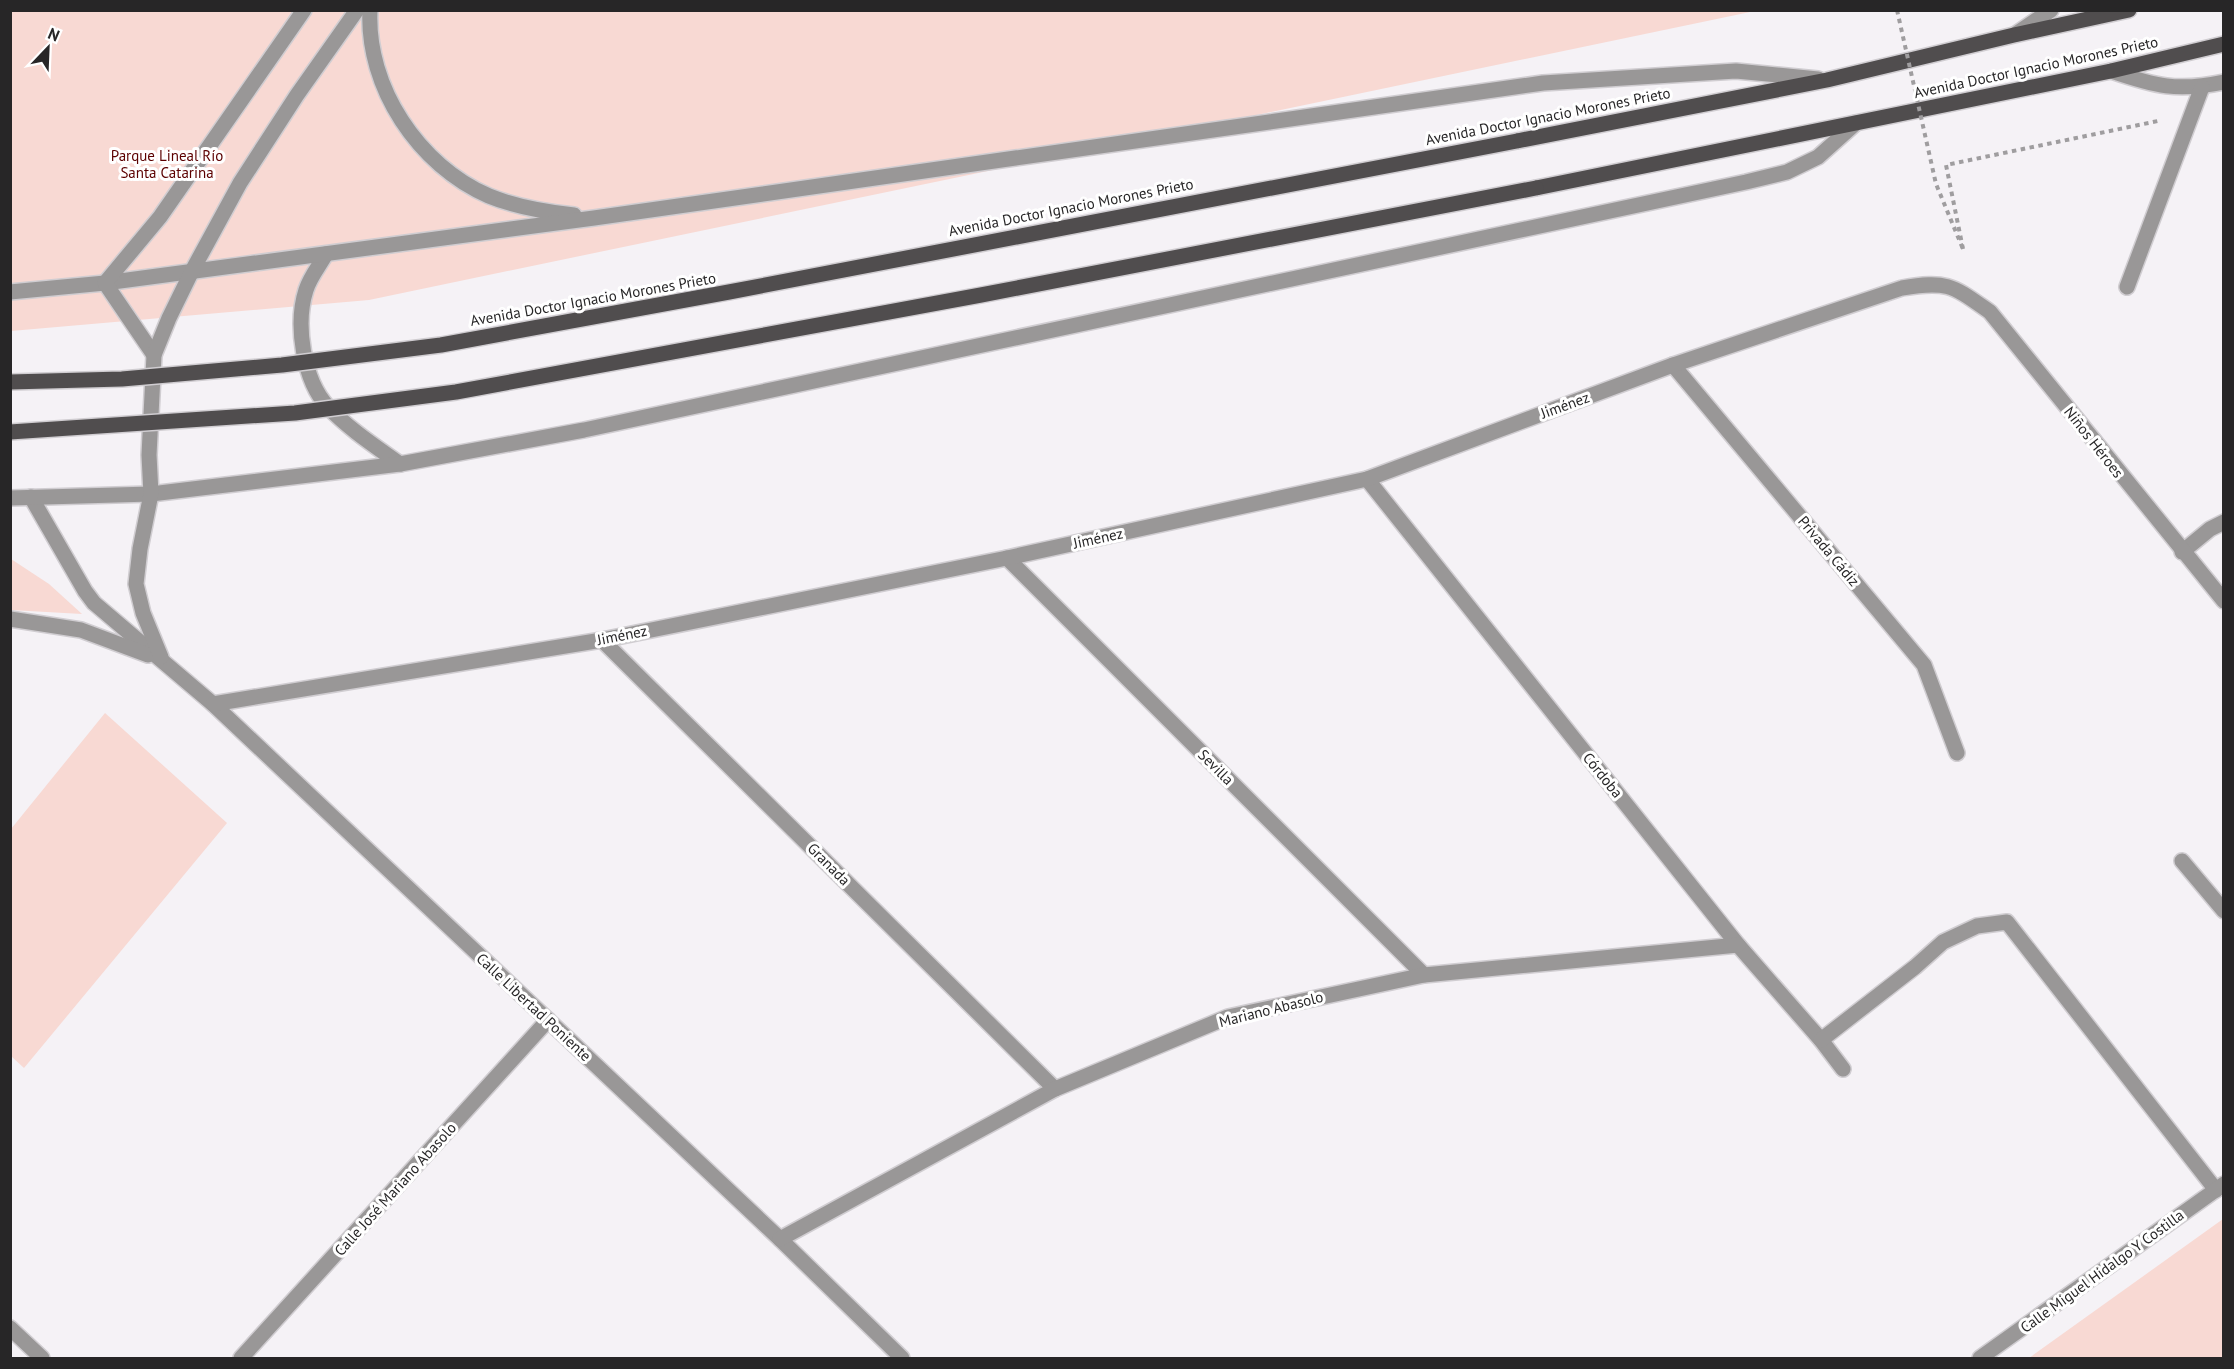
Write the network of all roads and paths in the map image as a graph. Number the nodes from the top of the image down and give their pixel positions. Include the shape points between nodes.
1 (304, 10) edge
2 (357, 10) edge
3 (370, 10) edge
4 (1897, 10) edge
5 (2050, 10) edge
6 (2129, 10) edge
7 (2014, 35) junction
8 (2223, 44) edge
9 (2111, 71) junction
10 (1827, 80) junction
11 (2223, 82) edge
12 (2202, 87) junction
13 (2192, 114) junction
14 (1856, 123) junction
15 (594, 218) junction
16 (326, 254) junction
17 (192, 271) junction
18 (105, 283) junction
19 (2127, 287) dead end
20 (1958, 291) joint
21 (10, 292) edge
22 (154, 355) junction
23 (1673, 365) junction
24 (10, 382) edge
25 (10, 432) edge
26 (400, 464) junction
27 (1367, 479) junction
28 (151, 494) junction
29 (31, 497) junction
30 (10, 498) edge
31 (2223, 522) edge
32 (2182, 552) junction
33 (1007, 558) junction
34 (2223, 602) edge
35 (10, 619) edge
36 (602, 640) junction
37 (162, 660) junction
38 (213, 704) junction
39 (1957, 753) dead end
40 (2182, 861) dead end
41 (2223, 911) edge
42 (1738, 945) junction
43 (1424, 975) junction
44 (548, 1020) junction
45 (1821, 1040) junction
46 (1843, 1069) dead end
47 (1055, 1089) junction
48 (2220, 1187) edge
49 (780, 1239) junction
50 (10, 1328) edge
51 (42, 1359) edge
52 (241, 1359) edge
53 (902, 1359) edge
54 (1980, 1359) edge

1 - 18 street via 160,217
2 - 17 street, Calle Libertad Poniente via 240,183
3 - 15 street via 372,45 380,77 411,134 434,159 488,195 519,206
4 - 13 path, bridge via 1936,184 1963,249 1946,165
5 - 7 street
6 - 7 main road, Avenida Doctor Ignacio Morones Prieto
7 - 10 main road, Avenida Doctor Ignacio Morones Prieto
8 - 9 main road, Avenida Doctor Ignacio Morones Prieto
9 - 12 street via 2155,86
9 - 14 main road, Avenida Doctor Ignacio Morones Prieto
10 - 15 street via 1736,71 1543,83
10 - 24 main road, Avenida Doctor Ignacio Morones Prieto, bridge via 441,345 282,365 122,379
11 - 12 street
12 - 13 street
13 - 19 street
14 - 25 main road, Avenida Doctor Ignacio Morones Prieto, bridge via 981,295 456,392 295,413
14 - 26 street via 1818,157 1787,172 1746,182 584,430
15 - 16 street
16 - 17 street
16 - 26 street via 306,289 300,329 307,369 326,405 356,433
17 - 18 street
17 - 22 street, Calle Libertad Poniente
18 - 21 street
18 - 22 street
20 - 23 street, Jiménez via 1937,284 1902,288
20 - 32 street, Niños Héroes via 1990,312
22 - 28 street, Calle Libertad Poniente via 148,455
23 - 27 street, Jiménez
23 - 39 street, Privada Cádiz via 1924,665
26 - 28 street
27 - 33 street, Jiménez
27 - 42 street, Córdoba
28 - 29 street
28 - 37 street, Calle Libertad Poniente via 136,584
29 - 30 street
29 - 37 street, Calle Libertad Poniente via 94,603
31 - 32 street
32 - 34 street, Niños Héroes
33 - 36 street, Jiménez
33 - 43 street, Sevilla
35 - 37 street via 81,630
36 - 38 street, Jiménez
36 - 47 street, Granada
37 - 38 street, Calle Libertad Poniente
38 - 44 street, Calle Libertad Poniente
40 - 41 street
42 - 43 street, Mariano Abasolo
42 - 45 street, Córdoba
43 - 47 street, Mariano Abasolo via 1228,1017
44 - 49 street, Calle Libertad Poniente
44 - 52 street, Calle José Mariano Abasolo
45 - 46 street, Córdoba
45 - 48 street via 1943,942 1977,927 2007,922
47 - 49 street, Mariano Abasolo
48 - 54 street, Calle Miguel Hidalgo Y Costilla
49 - 53 street, Calle Libertad Poniente
50 - 51 street

